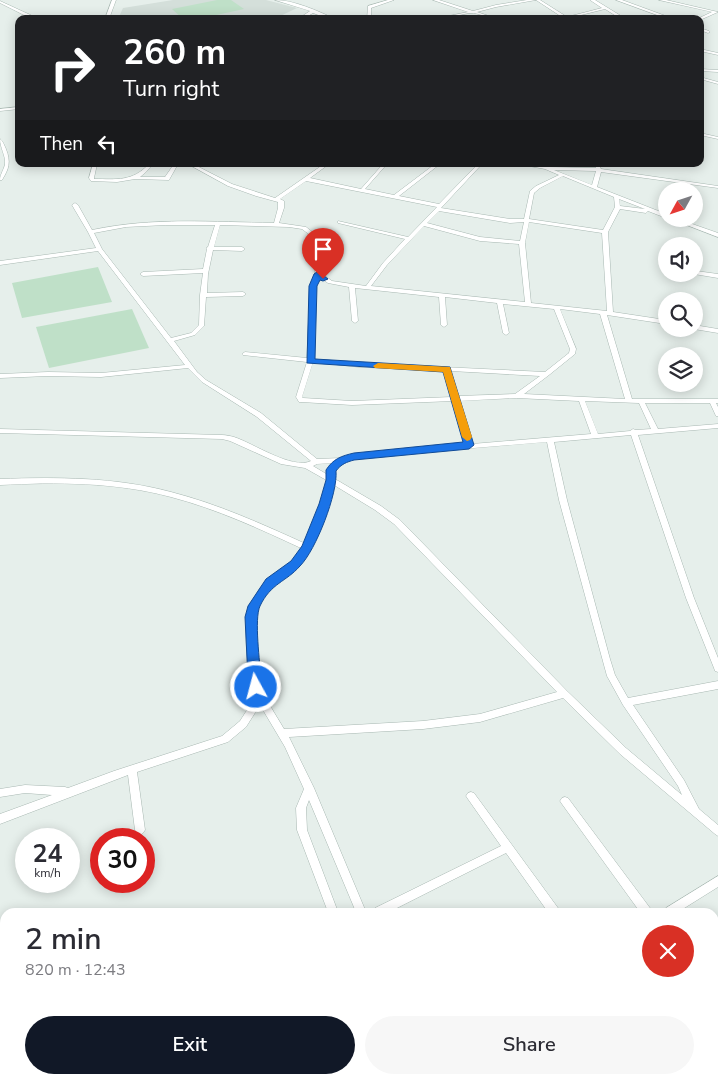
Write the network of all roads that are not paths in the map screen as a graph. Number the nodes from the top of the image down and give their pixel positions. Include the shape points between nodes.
1 (114, 0) edge
2 (277, 0) edge
3 (392, 0) edge
4 (435, 0) edge
5 (536, 0) edge
6 (592, 0) edge
7 (618, 0) edge
8 (660, 0) edge
9 (0, 2) edge
10 (718, 5) edge
11 (605, 8) junction
12 (709, 10) junction
13 (313, 11) junction
14 (471, 11) junction
15 (717, 12) edge
16 (28, 15) edge
17 (108, 15) edge
18 (306, 15) edge
19 (323, 15) edge
20 (369, 15) edge
21 (454, 15) edge
22 (484, 15) edge
23 (561, 15) edge
24 (578, 15) edge
25 (617, 15) edge
26 (661, 15) edge
27 (704, 17) edge
28 (704, 30) edge
29 (708, 32) dead end
30 (704, 51) edge
31 (712, 52) junction
32 (704, 53) edge
33 (718, 54) edge
34 (704, 70) edge
35 (718, 71) edge
36 (704, 79) edge
37 (718, 83) edge
38 (15, 108) edge
39 (0, 110) edge
40 (704, 135) edge
41 (718, 138) edge
42 (0, 140) edge
43 (8, 160) junction
44 (0, 161) edge
45 (93, 167) edge
46 (147, 167) edge
47 (174, 167) edge
48 (196, 167) edge
49 (323, 167) edge
50 (381, 167) edge
51 (434, 167) edge
52 (477, 167) edge
53 (541, 167) edge
54 (598, 167) edge
55 (546, 168) junction
56 (599, 170) junction
57 (562, 175) junction
58 (136, 178) junction
59 (0, 179) edge
60 (305, 179) junction
61 (718, 187) edge
62 (594, 188) junction
63 (362, 190) junction
64 (396, 196) junction
65 (616, 197) junction
66 (277, 199) junction
67 (75, 205) dead end
68 (440, 207) junction
69 (618, 207) junction
70 (654, 211) junction
71 (658, 213) edge
72 (527, 220) junction
73 (340, 222) dead end
74 (218, 224) junction
75 (423, 224) junction
76 (276, 225) junction
77 (699, 228) edge
78 (91, 232) junction
79 (605, 232) junction
80 (718, 235) edge
81 (410, 238) junction
82 (522, 243) junction
83 (209, 248) junction
84 (99, 249) junction
85 (242, 249) dead end
86 (0, 263) edge
87 (204, 271) junction
88 (143, 274) dead end
89 (318, 274) junction
90 (703, 274) edge
91 (718, 276) edge
92 (352, 286) junction
93 (367, 288) junction
94 (243, 294) dead end
95 (204, 295) junction
96 (442, 295) junction
97 (500, 301) junction
98 (528, 304) junction
99 (557, 308) junction
100 (607, 313) junction
101 (355, 321) dead end
102 (658, 321) edge
103 (444, 325) dead end
104 (703, 328) edge
105 (718, 330) edge
106 (506, 332) dead end
107 (170, 340) junction
108 (245, 354) dead end
109 (310, 361) junction
110 (190, 366) junction
111 (447, 369) junction
112 (0, 373) edge
113 (547, 374) junction
114 (517, 396) junction
115 (454, 398) junction
116 (581, 398) junction
117 (629, 400) junction
118 (641, 401) junction
119 (715, 401) edge
120 (718, 414) edge
121 (718, 426) edge
122 (655, 430) junction
123 (0, 431) edge
124 (633, 432) junction
125 (595, 435) junction
126 (550, 440) junction
127 (469, 445) junction
128 (341, 460) junction
129 (316, 462) junction
130 (307, 466) junction
131 (332, 480) junction
132 (0, 482) edge
133 (308, 548) junction
134 (718, 668) edge
135 (718, 685) edge
136 (564, 694) junction
137 (261, 696) junction
138 (626, 702) junction
139 (283, 733) junction
140 (132, 770) junction
141 (309, 788) junction
142 (69, 792) junction
143 (0, 793) edge
144 (472, 796) dead end
145 (564, 801) dead end
146 (697, 814) junction
147 (0, 819) edge
148 (140, 828) edge
149 (718, 831) edge
150 (508, 847) junction
151 (718, 882) edge
152 (331, 908) edge
153 (359, 908) edge
154 (387, 908) edge
155 (551, 908) edge
156 (643, 908) edge
157 (676, 908) edge

1 - 17 street
2 - 13 street
3 - 20 street via 369,7
4 - 14 street
5 - 14 street
5 - 23 street
6 - 11 street
7 - 26 street
8 - 12 street
9 - 16 street
10 - 12 street
11 - 24 street
11 - 25 street
12 - 15 street
13 - 18 street
13 - 19 street
14 - 21 street
14 - 22 street
15 - 27 street
28 - 29 street
30 - 31 street
31 - 32 street
31 - 33 street
34 - 35 street
36 - 37 street
38 - 39 street
40 - 41 street
42 - 43 street
43 - 44 street
43 - 59 street
45 - 58 street via 93,180
46 - 58 street
47 - 58 street via 166,180
48 - 66 street via 230,185
49 - 60 street
50 - 63 street
51 - 64 street
52 - 68 street
53 - 55 street
54 - 56 street
55 - 56 street
55 - 57 street
56 - 61 street
56 - 62 street
57 - 62 street
57 - 72 street via 532,191
60 - 63 street
60 - 66 street
62 - 65 street
63 - 64 street
64 - 68 street
65 - 69 street
65 - 70 street
66 - 76 street via 282,202
67 - 78 street
68 - 72 street via 510,221
68 - 75 street
69 - 70 street
69 - 79 street
70 - 71 street
72 - 79 street
72 - 82 street
73 - 81 street
74 - 76 street
74 - 78 street via 131,226
74 - 83 street
75 - 81 street
75 - 82 street via 480,239
76 - 89 street via 303,228 313,235
77 - 80 street
78 - 84 street
79 - 100 street
81 - 93 street
82 - 98 street
83 - 85 street
83 - 87 street
84 - 86 street
84 - 107 street
87 - 88 street
87 - 95 street
89 - 92 street via 330,282
89 - 109 street via 313,286
90 - 91 street
92 - 93 street
92 - 101 street
93 - 96 street
94 - 95 street
95 - 107 street via 202,325 193,334
96 - 97 street
96 - 103 street
97 - 98 street
97 - 106 street
98 - 99 street
99 - 100 street
99 - 113 street via 573,352
100 - 102 street
100 - 117 street
104 - 105 street
107 - 110 street
108 - 109 street
109 - 111 street
109 - 115 street via 299,397 305,401 352,403
110 - 112 street via 101,375
110 - 129 street via 204,381 259,415
111 - 113 street
111 - 115 street
113 - 114 street
114 - 115 street
114 - 116 street
115 - 127 street
116 - 117 street
116 - 125 street
117 - 118 street
118 - 119 street
118 - 122 street
119 - 120 street
121 - 122 street
122 - 124 street
123 - 130 street via 209,435 232,439 283,462
124 - 125 street
124 - 134 street via 690,598
125 - 126 street
126 - 127 street
126 - 138 street via 606,659 611,676
127 - 128 street
128 - 129 street
128 - 131 street via 331,470
129 - 130 street
130 - 131 street
131 - 133 street
131 - 136 street via 397,522
132 - 133 street via 83,480 169,494
133 - 137 street via 296,564 270,582 254,606 251,617 254,679
135 - 138 street
136 - 139 street via 480,718 423,725
136 - 146 street via 643,770
137 - 139 street
137 - 140 street via 243,724 225,739
138 - 146 street via 681,783
139 - 141 street
140 - 142 street
140 - 148 street
141 - 152 street via 302,808 302,830
141 - 153 street
142 - 143 street via 26,789
142 - 147 street
144 - 150 street
145 - 156 street
146 - 149 street
150 - 154 street
150 - 155 street
151 - 157 street

